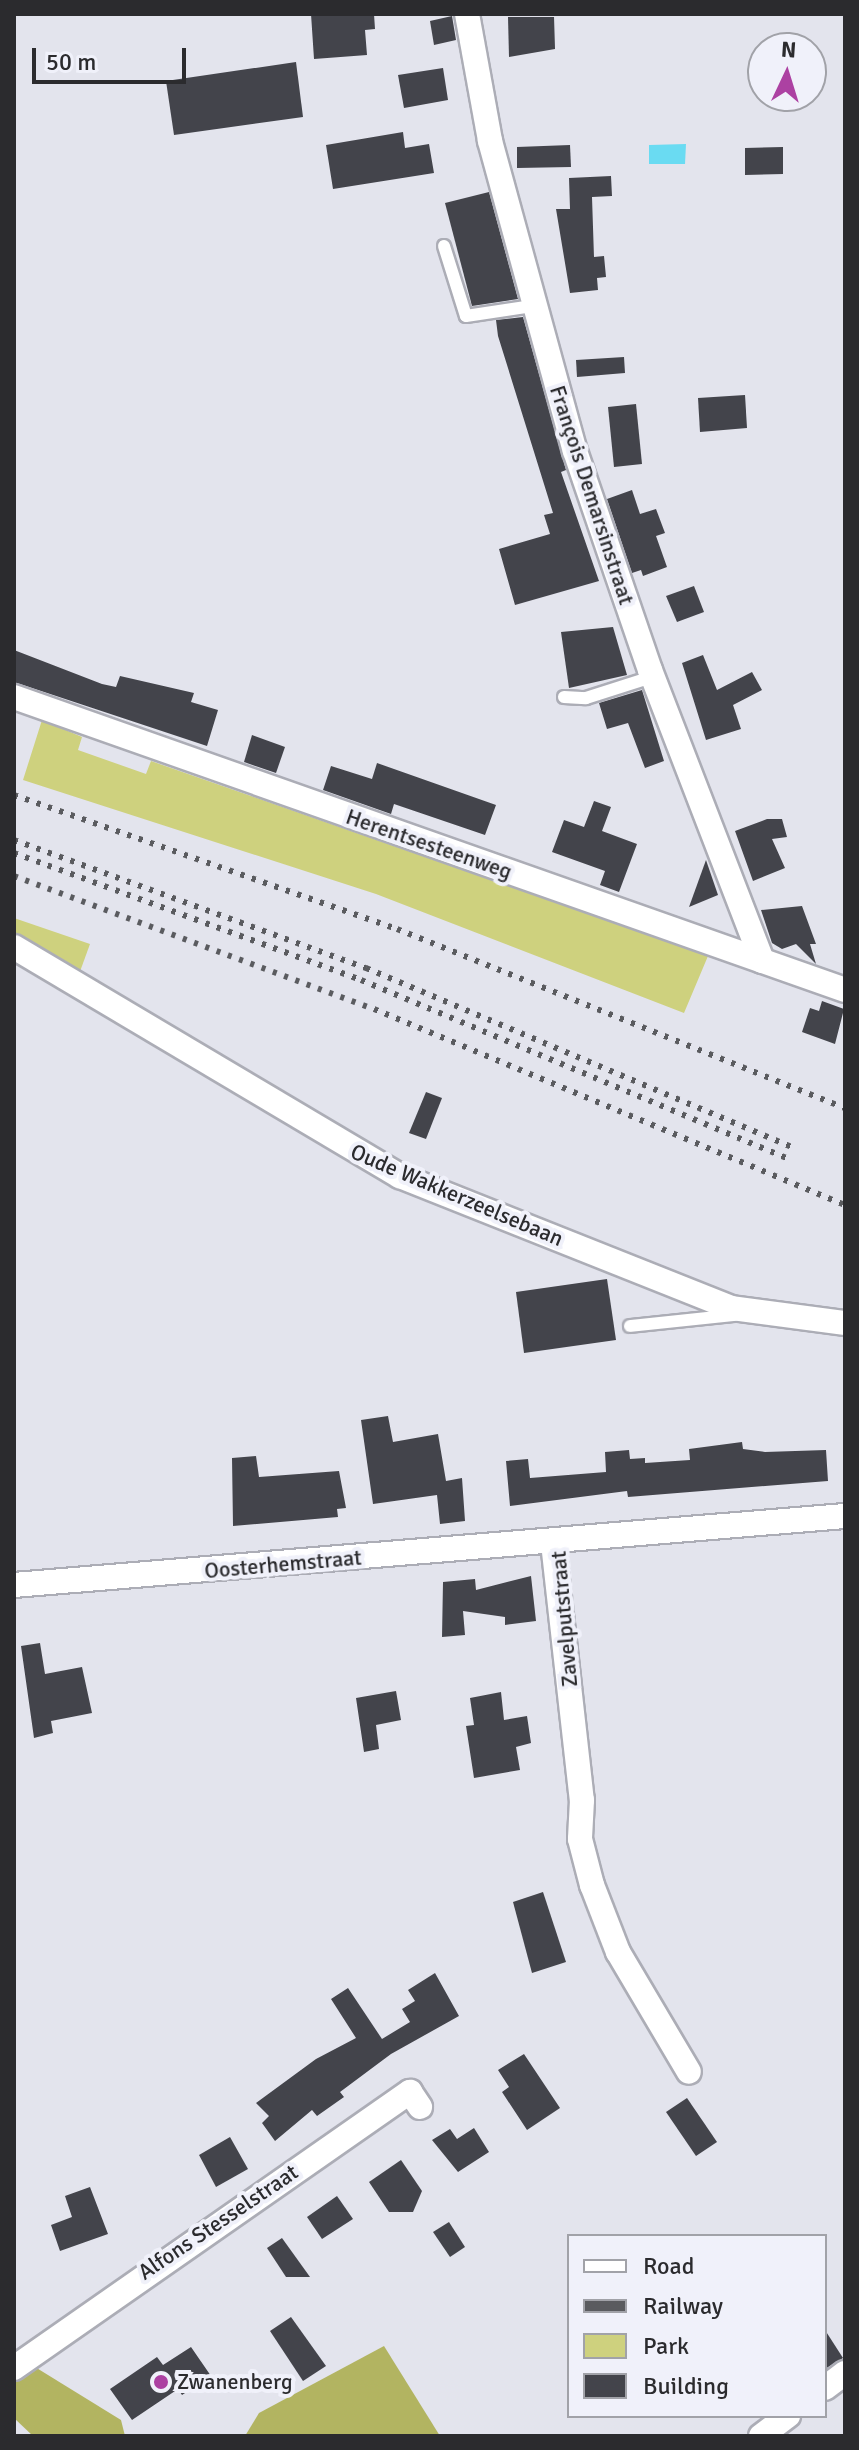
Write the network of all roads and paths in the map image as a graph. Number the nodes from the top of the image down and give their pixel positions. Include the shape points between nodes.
1 (467, 14) edge
2 (444, 246) dead end
3 (532, 306) junction
4 (652, 677) junction
5 (14, 697) edge
6 (564, 697) dead end
7 (14, 947) edge
8 (762, 961) junction
9 (845, 990) edge
10 (752, 1313) junction
11 (845, 1323) edge
12 (630, 1326) dead end
13 (845, 1516) edge
14 (553, 1543) junction
15 (14, 1585) edge
16 (689, 2072) dead end
17 (420, 2107) dead end
18 (14, 2368) edge
19 (845, 2373) edge
20 (827, 2386) edge
21 (785, 2418) edge
22 (761, 2436) edge

1 - 3 street, François Demarsinstraat via 490,141
2 - 3 lane via 466,316
3 - 4 street, François Demarsinstraat
4 - 6 lane via 586,698
4 - 8 street, François Demarsinstraat
5 - 8 street, Herentsesteenweg
7 - 10 street, Oude Wakkerzeelsebaan via 400,1176
8 - 9 street, Herentsesteenweg
10 - 11 street, Oude Wakkerzeelsebaan
10 - 12 lane
13 - 14 street, Zavelputstraat
14 - 15 street, Oosterhemstraat
14 - 16 street, Zavelputstraat via 582,1800 580,1839 618,1952
17 - 18 street, Alfons Stesselstraat via 410,2092
19 - 20 street
21 - 22 street

